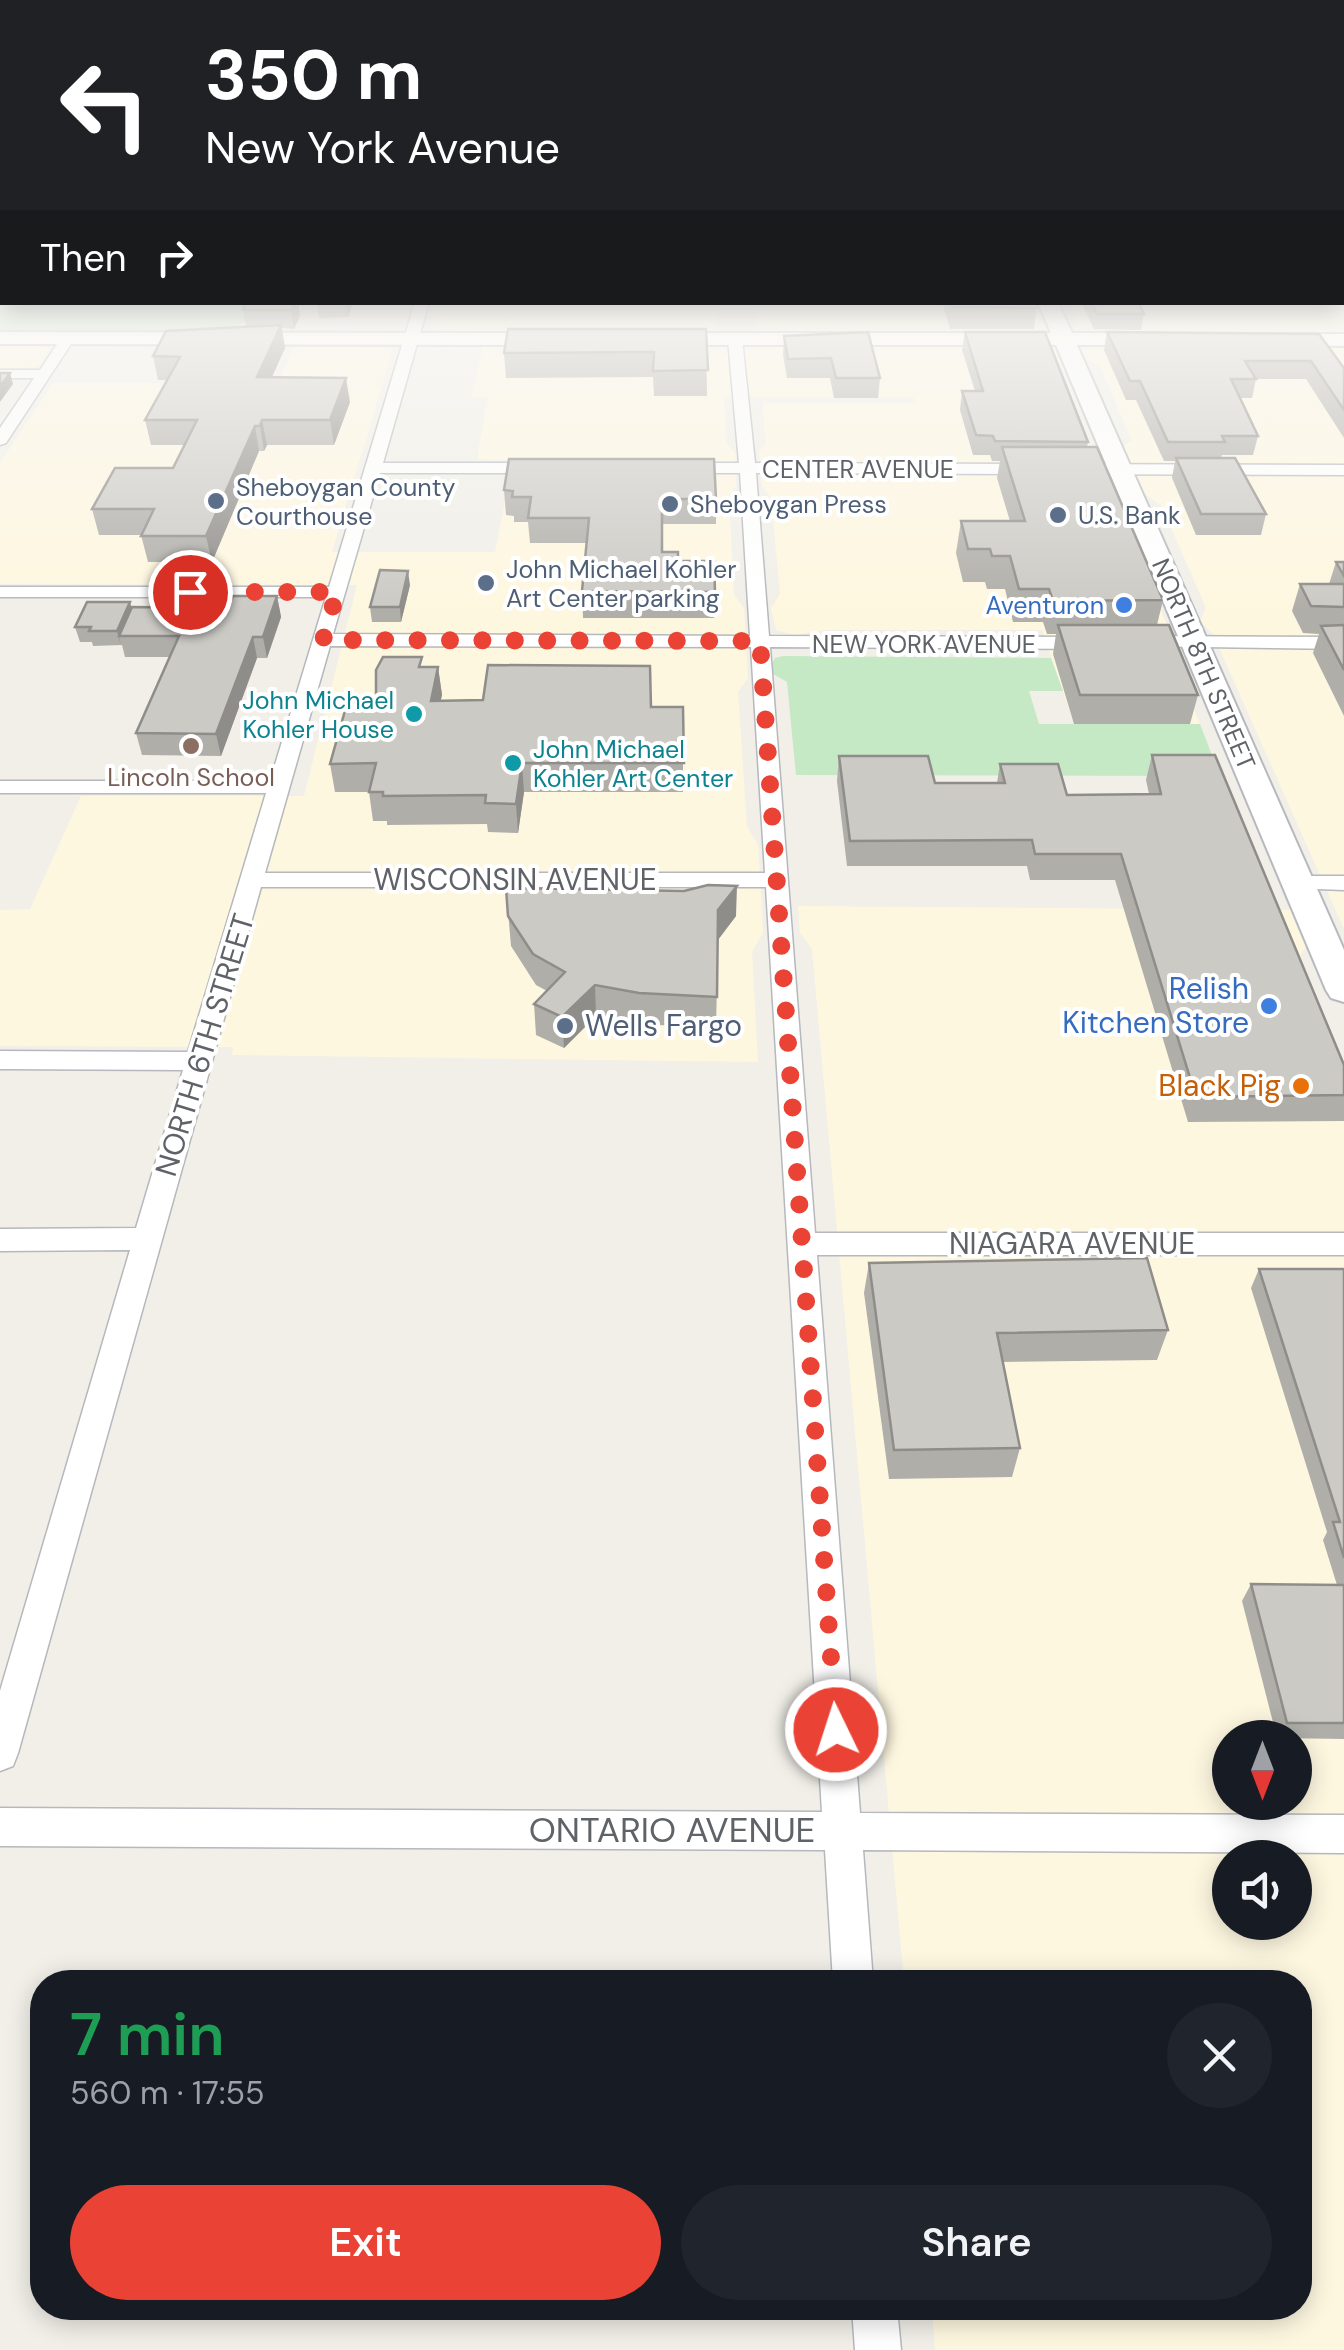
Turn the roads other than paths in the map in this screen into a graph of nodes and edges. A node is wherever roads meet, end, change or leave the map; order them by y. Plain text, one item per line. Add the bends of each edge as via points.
1 (34, 390) edge
2 (396, 390) edge
3 (745, 390) edge
4 (1086, 390) edge
5 (0, 440) edge
6 (372, 468) junction
7 (562, 468) edge
8 (655, 468) edge
9 (748, 468) junction
10 (1120, 470) junction
11 (1344, 470) edge
12 (0, 592) edge
13 (337, 592) junction
14 (323, 640) junction
15 (760, 641) junction
16 (1194, 642) junction
17 (1344, 643) edge
18 (0, 786) edge
19 (281, 787) junction
20 (254, 880) junction
21 (776, 880) junction
22 (1298, 883) junction
23 (1344, 883) edge
24 (1344, 990) edge
25 (0, 1060) edge
26 (198, 1061) junction
27 (147, 1239) junction
28 (0, 1240) edge
29 (800, 1244) junction
30 (1344, 1244) edge
31 (0, 1753) edge
32 (0, 1827) edge
33 (844, 1831) junction
34 (1344, 1834) edge
35 (853, 1970) edge
36 (875, 2320) edge
37 (878, 2350) edge

1 - 5 street
2 - 6 street, NORTH 6TH STREET
3 - 9 street
4 - 10 street, NORTH 8TH STREET
6 - 7 street
6 - 13 street, NORTH 6TH STREET
8 - 9 street, CENTER AVENUE
9 - 10 street, CENTER AVENUE
9 - 15 street
10 - 11 street, CENTER AVENUE
10 - 16 street, NORTH 8TH STREET
12 - 13 street
13 - 14 street, NORTH 6TH STREET
14 - 15 street, NEW YORK AVENUE
14 - 19 street, NORTH 6TH STREET
15 - 16 street, NEW YORK AVENUE
15 - 21 street
16 - 17 street, NEW YORK AVENUE
16 - 22 street, NORTH 8TH STREET
18 - 19 street
19 - 20 street, NORTH 6TH STREET
20 - 21 street, WISCONSIN AVENUE
20 - 26 street, NORTH 6TH STREET
21 - 29 street
22 - 23 street
22 - 24 street, NORTH 8TH STREET
25 - 26 street
26 - 27 street, NORTH 6TH STREET
27 - 28 street
27 - 31 street, NORTH 6TH STREET
29 - 30 street, NIAGARA AVENUE
29 - 33 street
32 - 33 street, ONTARIO AVENUE
33 - 34 street, ONTARIO AVENUE
33 - 35 street
36 - 37 street

